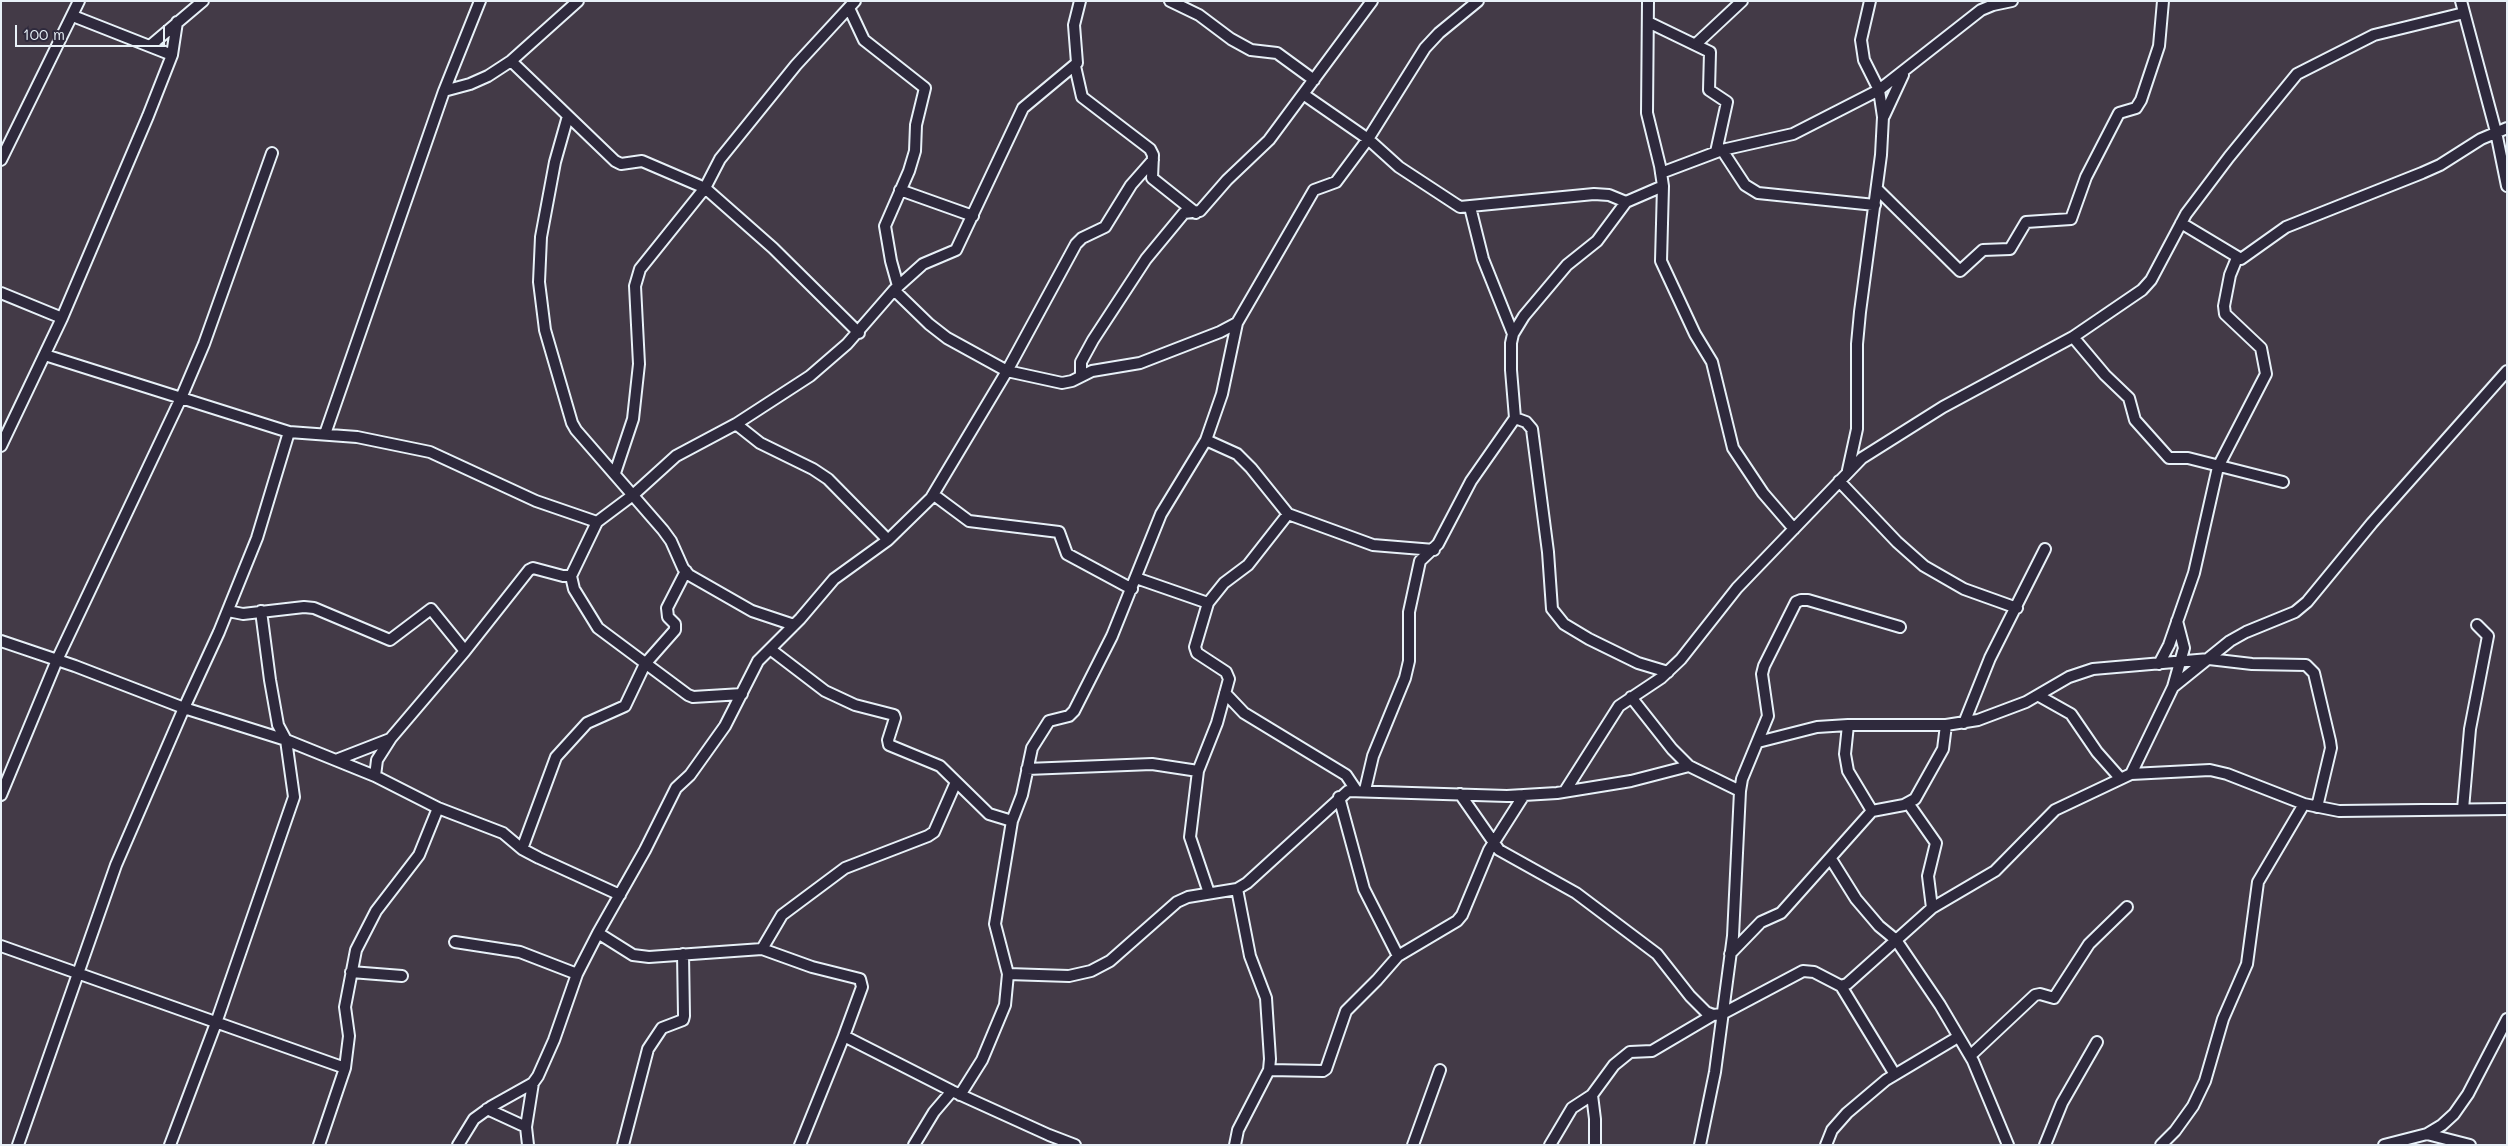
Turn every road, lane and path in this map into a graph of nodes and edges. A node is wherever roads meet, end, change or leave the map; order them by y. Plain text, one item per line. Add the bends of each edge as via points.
1 (79, 1) edge
2 (203, 1) edge
3 (480, 1) edge
4 (578, 1) edge
5 (1080, 1) edge
6 (1170, 1) edge
7 (1372, 1) edge
8 (1478, 1) edge
9 (1648, 1) edge
10 (1742, 1) edge
11 (1870, 1) edge
12 (2012, 1) edge
13 (2163, 1) edge
14 (2461, 1) edge
15 (852, 4) edge
16 (2464, 13) junction
17 (73, 16) junction
18 (177, 22) junction
19 (1648, 22) junction
20 (1696, 44) junction
21 (151, 46) junction
22 (172, 55) junction
23 (511, 61) junction
24 (1075, 66) junction
25 (1904, 71) junction
26 (1314, 80) junction
27 (1879, 90) junction
28 (444, 91) junction
29 (1304, 94) junction
30 (568, 116) junction
31 (1883, 117) junction
32 (2507, 128) edge
33 (2496, 132) junction
34 (1368, 138) junction
35 (1719, 151) junction
36 (272, 153) dead end
37 (1, 160) edge
38 (1153, 160) junction
39 (1661, 173) junction
40 (1662, 186) junction
41 (2507, 186) edge
42 (705, 188) junction
43 (1877, 189) junction
44 (900, 190) junction
45 (1626, 202) junction
46 (1875, 205) junction
47 (1470, 207) junction
48 (1196, 213) junction
49 (973, 216) junction
50 (2181, 223) junction
51 (2237, 258) junction
52 (896, 288) junction
53 (1, 293) edge
54 (62, 318) junction
55 (1237, 323) junction
56 (1220, 332) junction
57 (859, 333) junction
58 (1513, 334) junction
59 (2073, 337) junction
60 (1235, 338) junction
61 (45, 355) junction
62 (1007, 371) junction
63 (2507, 371) edge
64 (1080, 375) junction
65 (182, 398) junction
66 (1515, 418) junction
67 (736, 424) junction
68 (289, 432) junction
69 (325, 434) junction
70 (1206, 440) junction
71 (1, 446) edge
72 (2218, 467) junction
73 (1848, 471) junction
74 (615, 473) junction
75 (1839, 481) junction
76 (2283, 482) dead end
77 (632, 495) junction
78 (934, 495) junction
79 (1288, 514) junction
80 (597, 522) junction
81 (1794, 529) junction
82 (888, 540) junction
83 (2046, 549) dead end
84 (1434, 550) junction
85 (686, 571) junction
86 (571, 576) junction
87 (1136, 578) junction
88 (1132, 589) junction
89 (1208, 603) junction
90 (2017, 608) junction
91 (228, 611) junction
92 (261, 612) junction
93 (2177, 621) junction
94 (794, 625) junction
95 (2477, 625) dead end
96 (1900, 627) dead end
97 (1, 641) edge
98 (770, 649) junction
99 (465, 651) junction
100 (2210, 659) junction
101 (58, 660) junction
102 (2181, 663) junction
103 (645, 664) junction
104 (2159, 664) junction
105 (1668, 672) junction
106 (2173, 687) junction
107 (1225, 693) junction
108 (742, 694) junction
109 (2039, 696) junction
110 (1631, 697) junction
111 (184, 708) junction
112 (1964, 723) junction
113 (1848, 725) junction
114 (1946, 725) junction
115 (391, 738) junction
116 (286, 740) junction
117 (1758, 742) junction
118 (336, 760) junction
119 (1690, 766) junction
120 (1027, 769) junction
121 (1198, 770) junction
122 (2131, 774) junction
123 (375, 776) junction
124 (2120, 778) junction
125 (956, 782) junction
126 (1361, 790) junction
127 (1565, 791) junction
128 (1740, 791) junction
129 (1460, 794) junction
130 (1524, 795) junction
131 (1, 796) edge
132 (1339, 797) junction
133 (1908, 803) junction
134 (2304, 804) junction
135 (2316, 807) junction
136 (438, 808) junction
137 (2463, 809) junction
138 (2507, 809) edge
139 (1872, 811) junction
140 (1012, 822) junction
141 (1494, 843) junction
142 (522, 849) junction
143 (1831, 859) junction
144 (1237, 889) junction
145 (1209, 894) junction
146 (620, 895) junction
147 (2127, 907) dead end
148 (1932, 908) junction
149 (598, 933) junction
150 (1896, 940) junction
151 (455, 942) dead end
152 (1, 946) edge
153 (762, 949) junction
154 (683, 954) junction
155 (1730, 954) junction
156 (1398, 956) junction
157 (351, 972) junction
158 (80, 974) junction
159 (577, 974) junction
160 (1008, 974) junction
161 (402, 976) dead end
162 (1841, 986) junction
163 (1718, 1015) junction
164 (2507, 1019) edge
165 (216, 1023) junction
166 (844, 1036) junction
167 (1958, 1037) junction
168 (2097, 1042) dead end
169 (1970, 1056) junction
170 (345, 1068) junction
171 (1269, 1070) junction
172 (1440, 1070) dead end
173 (1894, 1073) junction
174 (533, 1083) junction
175 (956, 1093) junction
176 (1592, 1095) junction
177 (488, 1109) junction
178 (2442, 1125) junction
179 (526, 1127) junction
180 (2427, 1134) junction
181 (2435, 1141) edge
182 (18, 1145) edge
183 (170, 1145) edge
184 (319, 1145) edge
185 (458, 1145) edge
186 (528, 1145) edge
187 (623, 1145) edge
188 (800, 1145) edge
189 (914, 1145) edge
190 (1075, 1145) edge
191 (1235, 1145) edge
192 (1413, 1145) edge
193 (1550, 1145) edge
194 (1595, 1145) edge
195 (1700, 1145) edge
196 (1826, 1145) edge
197 (2008, 1145) edge
198 (2045, 1145) edge
199 (2162, 1145) edge
200 (2384, 1145) edge
201 (2470, 1145) edge

1 - 17 street
2 - 18 street
3 - 28 street
4 - 23 street
5 - 24 street via 1074,25 1078,60
6 - 26 street via 1199,15 1250,50 1277,53
7 - 26 street
8 - 34 street via 1425,48
9 - 19 street
10 - 20 street
11 - 27 street via 1862,40 1864,60
12 - 25 street via 1981,10
13 - 43 street via 2159,46 2141,100 2136,108 2119,112 2086,177 2071,219 2026,222 2010,249 1984,250 1960,272
14 - 16 street
15 - 42 street via 802,58 720,159
15 - 44 street via 864,40 925,88 916,125 915,151
16 - 33 street
16 - 50 street via 2374,35 2297,74
17 - 21 street
17 - 37 street
18 - 21 street
18 - 22 street
19 - 20 street
19 - 39 street via 1647,113
20 - 35 street via 1710,52 1709,90 1727,102
21 - 22 street
22 - 54 street
23 - 28 street via 488,76
23 - 30 street
24 - 38 street via 1082,97 1150,149
24 - 49 street via 1023,108
25 - 27 street
25 - 31 street
26 - 29 street
27 - 31 street
27 - 35 street via 1793,134
28 - 69 street
29 - 34 street
29 - 48 street via 1269,140
30 - 42 street via 615,162 642,161
30 - 74 street via 554,162 541,238 539,282 545,330 572,423
31 - 43 street
32 - 33 street
33 - 41 street
33 - 51 street via 2422,173 2286,227 2241,259
34 - 47 street via 1399,167 1460,207
34 - 55 street via 1336,182 1314,190
35 - 39 street
35 - 46 street via 1745,185 1758,193
36 - 65 street
38 - 48 street via 1152,178
38 - 62 street via 1131,184 1105,227 1076,244
39 - 40 street
40 - 45 street
40 - 81 street via 1661,261 1695,334 1712,362 1733,448 1763,493
42 - 57 street via 773,248
42 - 74 street via 636,278 639,364 633,419
43 - 46 street
44 - 49 street
44 - 52 street via 885,226
45 - 47 street via 1609,195 1594,194
45 - 58 street via 1597,241 1567,265
46 - 73 street via 1857,344 1857,430
47 - 58 street via 1483,259
48 - 64 street via 1184,213 1134,274 1089,347 1081,362
49 - 52 street via 956,250 923,264
50 - 51 street
50 - 59 street via 2151,280 2142,290
51 - 72 street via 2230,275 2225,314 2261,348 2267,368
52 - 57 street
52 - 62 street via 929,324 947,338
53 - 54 street
54 - 61 street
55 - 56 street
55 - 60 street
56 - 60 street
56 - 64 street via 1140,363
57 - 67 street via 810,376
58 - 66 street via 1511,361
59 - 72 street via 2129,398 2135,420 2169,458 2188,458
59 - 73 street via 1943,408 1862,458
60 - 70 street via 1222,394
61 - 65 street
61 - 71 street
62 - 64 street via 1062,383
62 - 78 street
63 - 100 street via 2306,602 2295,612 2230,641
65 - 68 street
65 - 101 street
66 - 84 street via 1467,487
66 - 105 street via 1526,422 1532,429 1552,609 1564,624 1589,639 1638,663
67 - 77 street via 676,456
67 - 82 street via 760,444 828,478
68 - 69 street
68 - 91 street via 257,538
69 - 80 street via 430,452 536,501
70 - 79 street via 1237,454
70 - 87 street via 1162,514
72 - 76 street
72 - 93 street via 2198,559
73 - 75 street
74 - 77 street
75 - 81 street
75 - 90 street via 1913,558 1964,589
77 - 80 street
77 - 85 street via 670,540
78 - 82 street
78 - 88 street via 969,522 1059,532 1067,554
79 - 84 street via 1373,545
79 - 89 street via 1248,565 1224,583
80 - 86 street
81 - 105 street via 1737,588
82 - 94 street via 834,579
83 - 90 street
84 - 126 street via 1420,562 1409,612 1409,661
85 - 94 street via 744,608
85 - 103 street via 667,608 675,630
86 - 99 street via 533,568 529,570
86 - 103 street via 574,589 598,628
87 - 88 street
87 - 89 street
88 - 120 street via 1074,711 1070,716 1048,721 1032,748
89 - 107 street via 1196,650 1229,676
90 - 112 street via 1990,658
91 - 92 street via 243,614
91 - 111 street
92 - 99 street via 314,608 390,640 431,610
92 - 116 street via 276,716
93 - 102 street via 2184,648
93 - 104 street
94 - 98 street
95 - 137 street via 2488,636 2470,729
96 - 117 street via 1808,600 1796,602 1764,666 1762,674 1768,711
97 - 101 street
98 - 108 street via 753,668
98 - 125 street via 824,691 855,705 894,714 889,745 940,766
99 - 115 street
100 - 102 street
100 - 106 street
100 - 135 street via 2312,668 2331,748
101 - 111 street
101 - 131 street
102 - 104 street
102 - 106 street
103 - 108 street via 694,697
103 - 142 street via 625,706 587,723 556,757
104 - 109 street via 2080,672
105 - 110 street
106 - 122 street
107 - 121 street
107 - 126 street via 1244,713 1346,775
108 - 146 street via 726,726 690,775 676,788
109 - 112 street via 1990,717
109 - 124 street via 2072,714 2097,752
110 - 119 street via 1672,749
110 - 127 street via 1610,718
111 - 116 street
111 - 158 street via 116,865
112 - 114 street
113 - 114 street
113 - 117 street via 1818,727
113 - 139 street via 1845,754 1848,771
114 - 133 street via 1943,749 1919,794
115 - 118 street
115 - 123 street via 376,760
116 - 118 street
116 - 165 street via 294,797
117 - 128 street
118 - 123 street
119 - 127 street via 1631,781
119 - 128 street
120 - 121 street via 1152,764
120 - 140 street
121 - 145 street via 1190,837
122 - 124 street
122 - 134 street via 2210,770
123 - 136 street
124 - 148 street via 2055,810 1995,871
125 - 140 street via 989,814
125 - 153 street via 934,832 845,868 782,915
126 - 129 street
126 - 132 street
127 - 130 street
128 - 155 street
129 - 130 street
129 - 141 street
130 - 141 street
132 - 144 street via 1257,875
132 - 156 street via 1364,889
133 - 139 street
133 - 148 street via 1936,843 1928,876
134 - 135 street
134 - 199 street via 2258,882 2247,964 2223,1019 2205,1081 2193,1106
135 - 137 street via 2359,813
136 - 142 street via 503,833
136 - 157 street via 420,855 368,924 356,950
137 - 138 street
139 - 143 street
140 - 160 street via 995,924
141 - 156 street via 1457,921
141 - 163 street via 1505,854 1576,893 1650,949 1665,962 1706,1012
142 - 146 street
143 - 150 street via 1856,899
143 - 155 street via 1781,913 1761,922
144 - 145 street
144 - 171 street via 1250,956 1266,998
145 - 160 street via 1177,902 1110,961 1091,971 1069,976
146 - 149 street
147 - 169 street via 2089,944 2054,998 2035,995
148 - 150 street
149 - 154 street via 633,955
149 - 159 street
150 - 162 street
150 - 167 street
151 - 159 street via 520,952
152 - 158 street
153 - 154 street
153 - 166 street via 812,967 860,979 862,987
154 - 187 street via 683,1020 662,1028 648,1049
155 - 163 street
156 - 171 street via 1346,1011 1326,1069
157 - 161 street
157 - 170 street via 345,1007 349,1036
158 - 165 street
158 - 182 street
159 - 174 street via 547,1058
160 - 175 street via 1005,1005 993,1037
162 - 163 street via 1814,972 1803,971
162 - 173 street
163 - 176 street via 1652,1051 1630,1052 1614,1065
163 - 195 street via 1715,1072
164 - 178 street via 2468,1094
165 - 170 street
165 - 183 street
166 - 175 street
166 - 188 street
167 - 169 street
167 - 173 street
168 - 198 street via 2062,1102
169 - 197 street
170 - 184 street
171 - 191 street via 1238,1130
172 - 192 street
173 - 196 street via 1847,1113 1832,1130
174 - 177 street
174 - 179 street
175 - 189 street via 934,1112
175 - 190 street
176 - 193 street via 1572,1108
176 - 194 street
177 - 179 street
177 - 185 street via 474,1119
178 - 180 street
178 - 181 street
179 - 186 street
180 - 181 street
180 - 200 street
181 - 201 street

